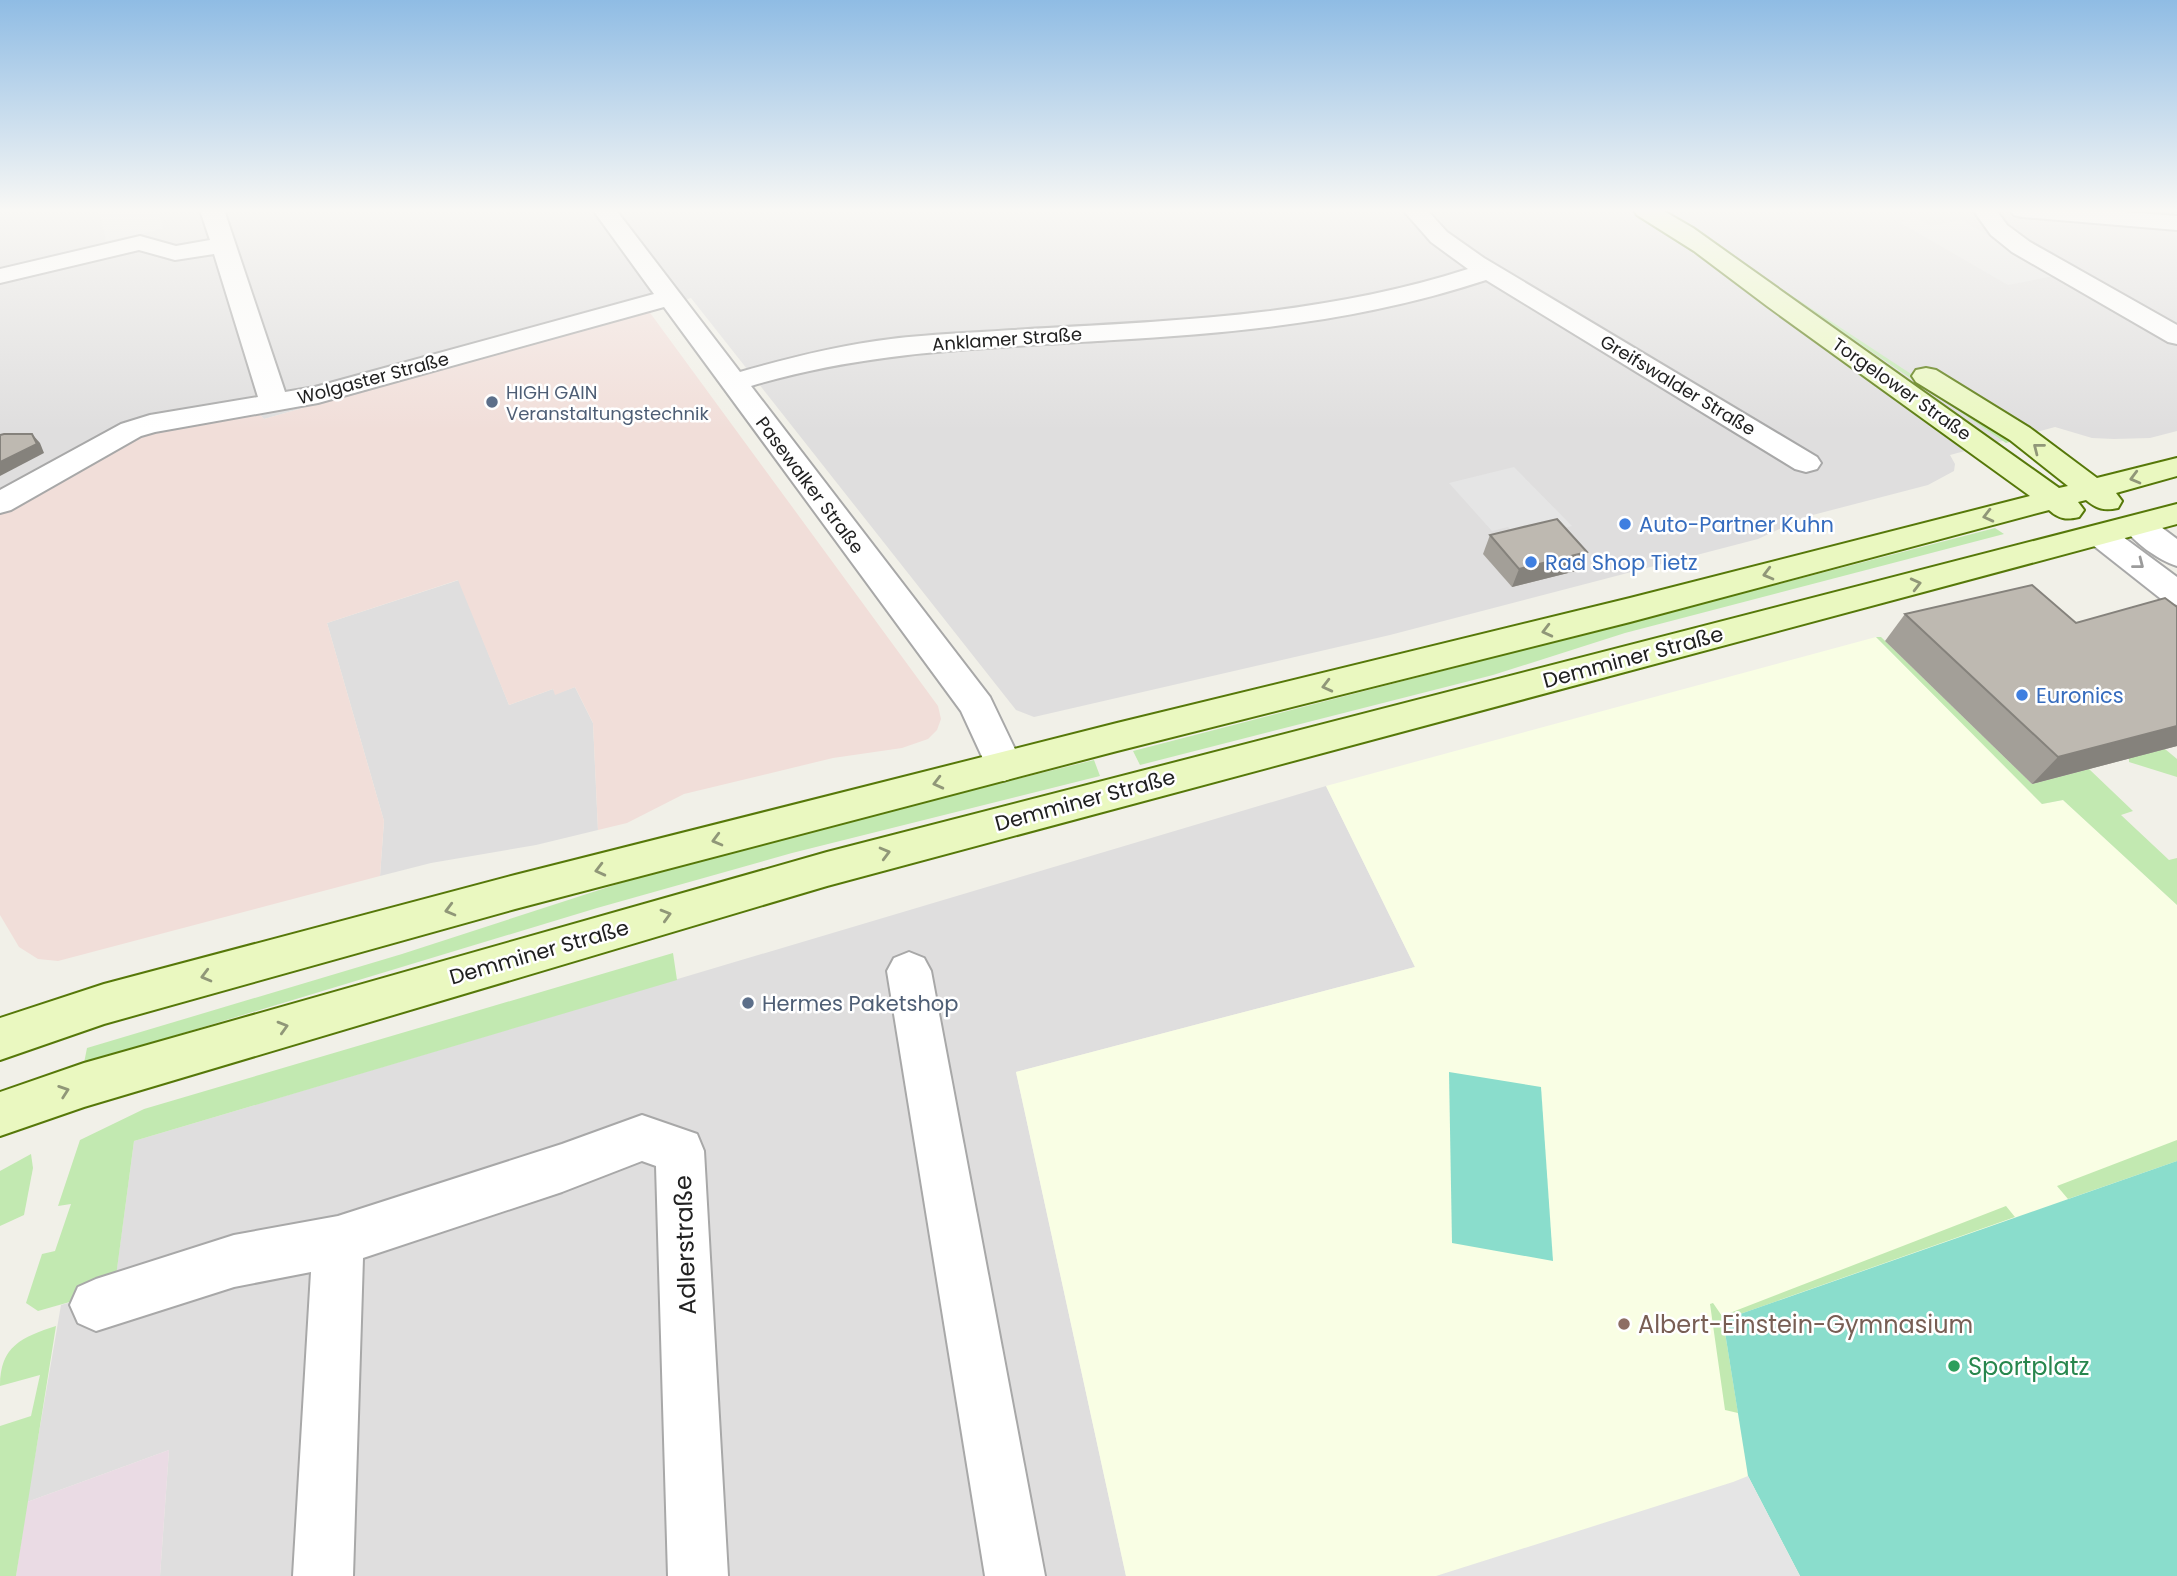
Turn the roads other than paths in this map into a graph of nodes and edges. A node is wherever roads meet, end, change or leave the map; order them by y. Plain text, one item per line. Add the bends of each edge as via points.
1 (235, 284) edge
2 (657, 284) edge
3 (1452, 284) edge
4 (1509, 284) edge
5 (1751, 284) edge
6 (1783, 284) edge
7 (2085, 284) edge
8 (668, 298) junction
9 (2177, 336) edge
10 (733, 383) junction
11 (274, 403) junction
12 (1807, 463) dead end
13 (2177, 467) edge
14 (2092, 489) junction
15 (2054, 499) junction
16 (0, 503) edge
17 (2177, 514) edge
18 (2138, 525) junction
19 (2100, 535) junction
20 (2177, 555) edge
21 (2177, 594) edge
22 (1004, 766) junction
23 (909, 971) dead end
24 (0, 1040) edge
25 (0, 1114) edge
26 (338, 1241) junction
27 (96, 1304) dead end
28 (323, 1576) edge
29 (698, 1576) edge
30 (1015, 1576) edge

1 - 11 street, Wolgaster Straße
2 - 8 street, Pasewalker Straße
3 - 10 street, Anklamer Straße via 1383,303 1283,318 879,349
4 - 12 street, Greifswalder Straße
5 - 15 main road, Torgelower Straße
14 -> 6 main road, Torgelower Straße via 2001,421
7 - 9 street
8 - 10 street, Pasewalker Straße
8 - 11 street, Wolgaster Straße via 318,395
10 - 22 street, Pasewalker Straße via 977,706
11 - 16 street via 131,430
13 -> 14 main road
14 - 15 main road
14 - 18 main road, Torgelower Straße
15 - 19 main road, Torgelower Straße
15 -> 22 main road
17 - 18 main road, Demminer Straße
18 - 19 main road, Demminer Straße
18 - 20 street
19 -> 21 street
25 -> 19 main road, Demminer Straße via 84,1084 827,869
22 -> 24 main road via 104,1004
23 - 30 street
26 - 27 street, Adlerstraße via 234,1261
26 - 28 street
26 - 29 street, Adlerstraße via 642,1138 680,1150

